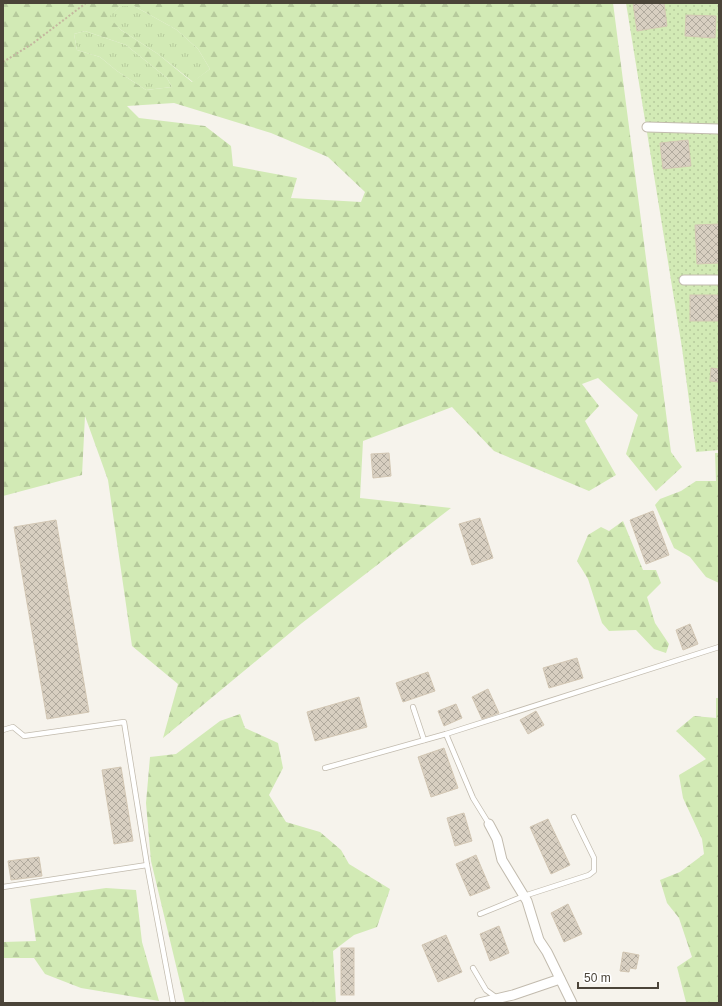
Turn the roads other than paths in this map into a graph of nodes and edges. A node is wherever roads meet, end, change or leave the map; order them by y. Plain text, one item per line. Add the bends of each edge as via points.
1 (647, 127) dead end
2 (719, 129) edge
3 (684, 280) dead end
4 (719, 280) edge
5 (719, 647) edge
6 (413, 707) dead end
7 (3, 730) edge
8 (446, 734) junction
9 (424, 740) junction
10 (325, 768) dead end
11 (574, 817) dead end
12 (489, 824) joint
13 (147, 865) junction
14 (3, 887) edge
15 (524, 896) junction
16 (480, 914) dead end
17 (473, 968) dead end
18 (560, 979) junction
19 (499, 999) junction
20 (173, 1003) edge
21 (479, 1003) edge
22 (572, 1003) edge

1 - 2 street
3 - 4 street
5 - 8 lane
6 - 9 lane
7 - 13 lane via 13,727 24,736 124,722
8 - 9 lane
8 - 12 lane via 473,798
9 - 10 lane
11 - 15 lane via 594,858 594,871 590,875
12 - 15 street via 497,839 502,860
13 - 14 lane
13 - 20 lane
15 - 16 lane
15 - 18 street via 530,906 539,940
17 - 19 lane via 486,990
18 - 19 street
18 - 22 street
19 - 21 street

